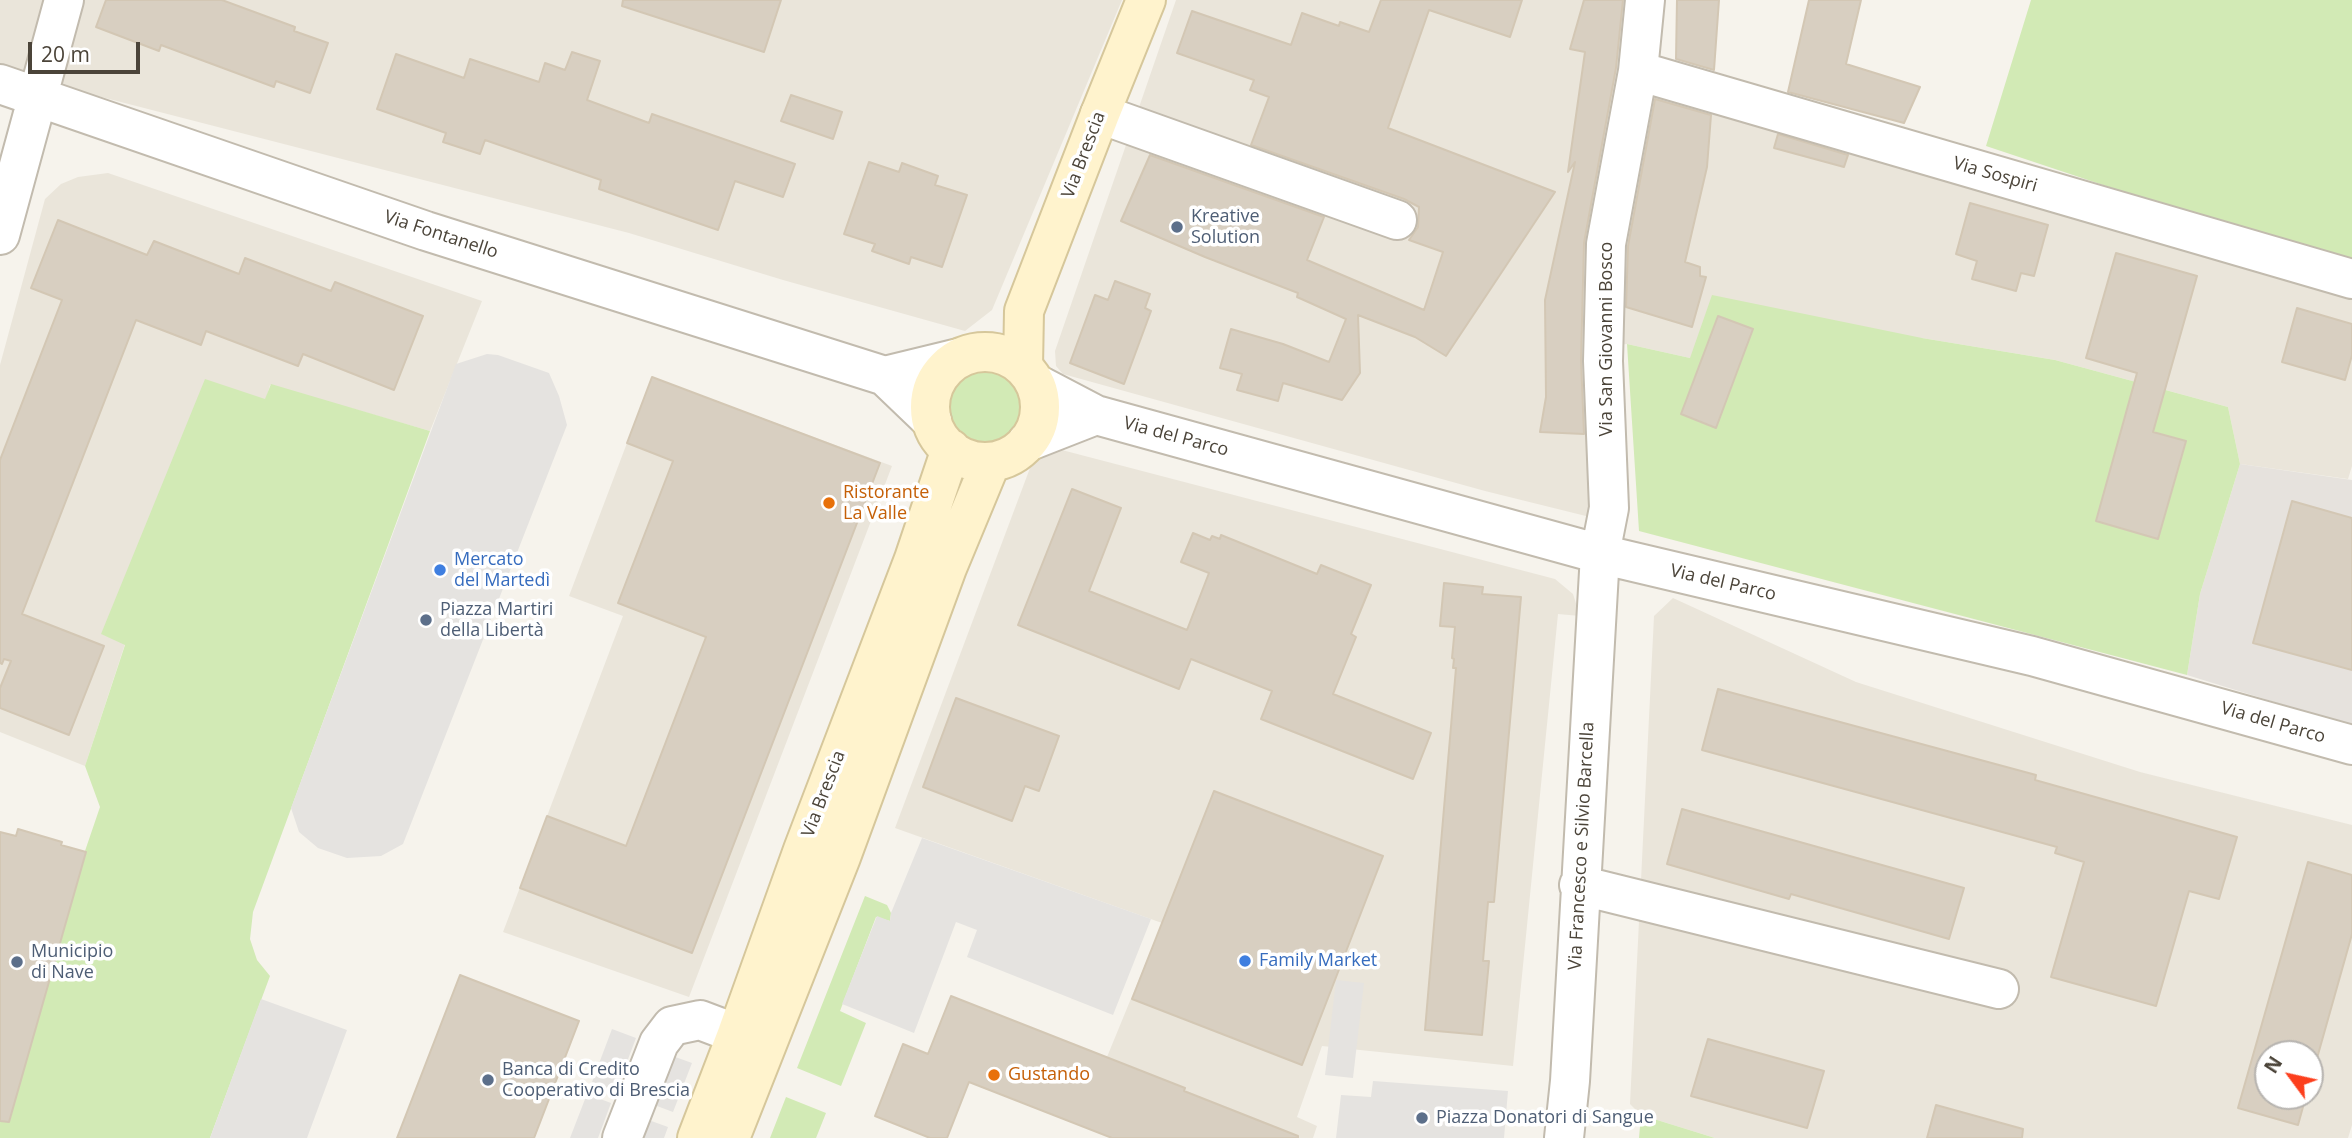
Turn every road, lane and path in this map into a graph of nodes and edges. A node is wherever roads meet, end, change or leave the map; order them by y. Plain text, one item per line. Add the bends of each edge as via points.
1 (64, 0) edge
2 (1146, 0) edge
3 (1645, 0) edge
4 (1638, 71) junction
5 (0, 84) edge
6 (39, 99) junction
7 (1100, 114) junction
8 (1397, 220) dead end
9 (0, 235) edge
10 (2352, 279) edge
11 (1024, 311) junction
12 (969, 355) junction
13 (1029, 375) junction
14 (885, 376) junction
15 (1096, 415) junction
16 (941, 435) junction
17 (1027, 442) junction
18 (991, 461) junction
19 (1600, 554) junction
20 (2352, 745) edge
21 (1580, 885) junction
22 (1999, 989) dead end
23 (737, 1034) junction
24 (622, 1138) edge
25 (696, 1138) edge
26 (730, 1138) edge
27 (1564, 1138) edge

1 - 6 street
2 - 7 main road, Via Brescia
3 - 4 street, Via San Giovanni Bosco
4 - 10 street, Via Sospiri
4 - 19 street, Via San Giovanni Bosco via 1606,244 1603,361 1609,508
5 - 6 street, Via Fontanello
6 - 9 street
6 - 14 street, Via Fontanello via 426,231
7 - 8 street
7 - 11 main road, Via Brescia
11 - 12 main road, Via Brescia
11 - 13 main road, Via Brescia
12 - 13 main road via 1010,357
12 - 14 street
12 - 16 main road, Via Brescia via 941,374 935,385 931,397
13 - 15 street
13 - 17 main road, Via Brescia via 1040,414
14 - 16 street, Via Fontanello
15 - 17 street
15 - 19 street, Via del Parco
16 - 18 main road via 963,457
16 - 23 main road, Via Brescia via 914,559
17 - 18 main road via 1010,455
18 - 26 main road
19 - 20 street, Via del Parco via 2032,656
19 - 21 street, Via Francesco e Silvio Barcella
21 - 22 street
21 - 27 street, Via Francesco e Silvio Barcella
23 - 24 street via 700,1020 672,1027 659,1043
23 - 25 main road, Via Brescia

